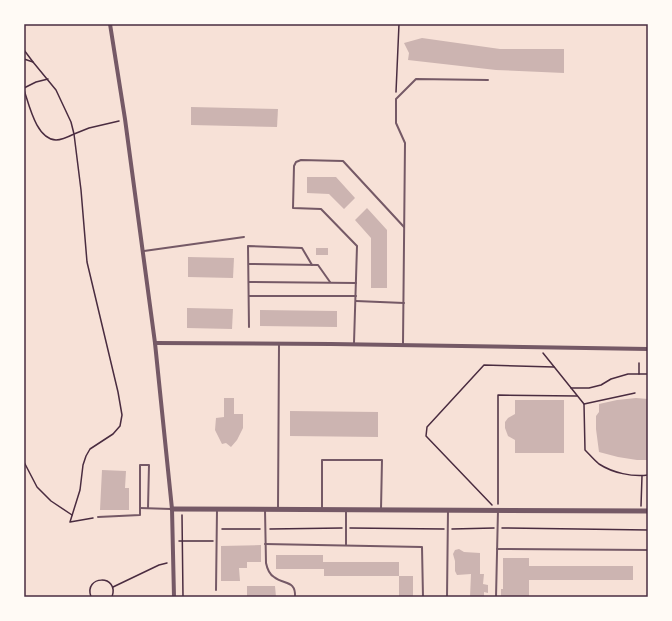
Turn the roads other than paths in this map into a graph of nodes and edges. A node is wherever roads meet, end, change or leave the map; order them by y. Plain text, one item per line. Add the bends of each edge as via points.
1 (110, 24) edge
2 (488, 80) dead end
3 (404, 227) junction
4 (244, 237) dead end
5 (143, 251) junction
6 (249, 264) junction
7 (312, 265) junction
8 (249, 282) junction
9 (330, 283) junction
10 (356, 283) junction
11 (249, 296) junction
12 (356, 296) junction
13 (356, 301) junction
14 (404, 303) junction
15 (249, 327) dead end
16 (155, 343) junction
17 (278, 344) junction
18 (354, 344) junction
19 (403, 345) junction
20 (648, 349) edge
21 (140, 508) junction
22 (148, 508) junction
23 (172, 509) junction
24 (217, 509) junction
25 (265, 509) junction
26 (278, 509) junction
27 (322, 509) junction
28 (346, 510) junction
29 (381, 510) junction
30 (448, 510) junction
31 (498, 510) junction
32 (648, 511) edge
33 (98, 517) road end
34 (265, 544) junction
35 (346, 545) junction
36 (497, 549) junction
37 (648, 550) edge
38 (216, 590) dead end
39 (174, 597) edge
40 (295, 597) edge
41 (423, 597) edge
42 (447, 597) edge
43 (496, 597) edge

1 - 5 street
2 - 3 lane via 416,78 396,99 396,122 405,144
3 - 10 lane via 342,161 296,162 293,208 321,210 357,246
3 - 14 lane
4 - 5 lane
5 - 16 street
6 - 7 lane
6 - 7 lane via 248,246 302,248
6 - 8 lane
7 - 9 lane via 318,265
8 - 9 lane
8 - 11 lane
9 - 10 lane
10 - 12 lane
11 - 12 lane
11 - 15 lane
12 - 13 lane
13 - 14 lane
13 - 18 lane
14 - 19 lane
16 - 17 street
16 - 23 street
17 - 18 street
17 - 26 lane
18 - 19 street
19 - 20 street
21 - 22 lane
21 - 22 lane via 140,465 149,466
21 - 33 lane via 140,515
22 - 23 lane
23 - 24 street
23 - 39 street
24 - 25 street
24 - 38 lane
25 - 26 street
25 - 34 lane
26 - 27 street
27 - 28 street
27 - 29 lane via 322,460 382,460
28 - 29 street
28 - 35 lane
29 - 30 street
30 - 31 street
30 - 42 lane
31 - 32 street
31 - 36 lane
34 - 35 lane
34 - 40 lane via 268,571 274,577 293,586
35 - 41 lane via 422,547
36 - 37 lane
36 - 43 lane

